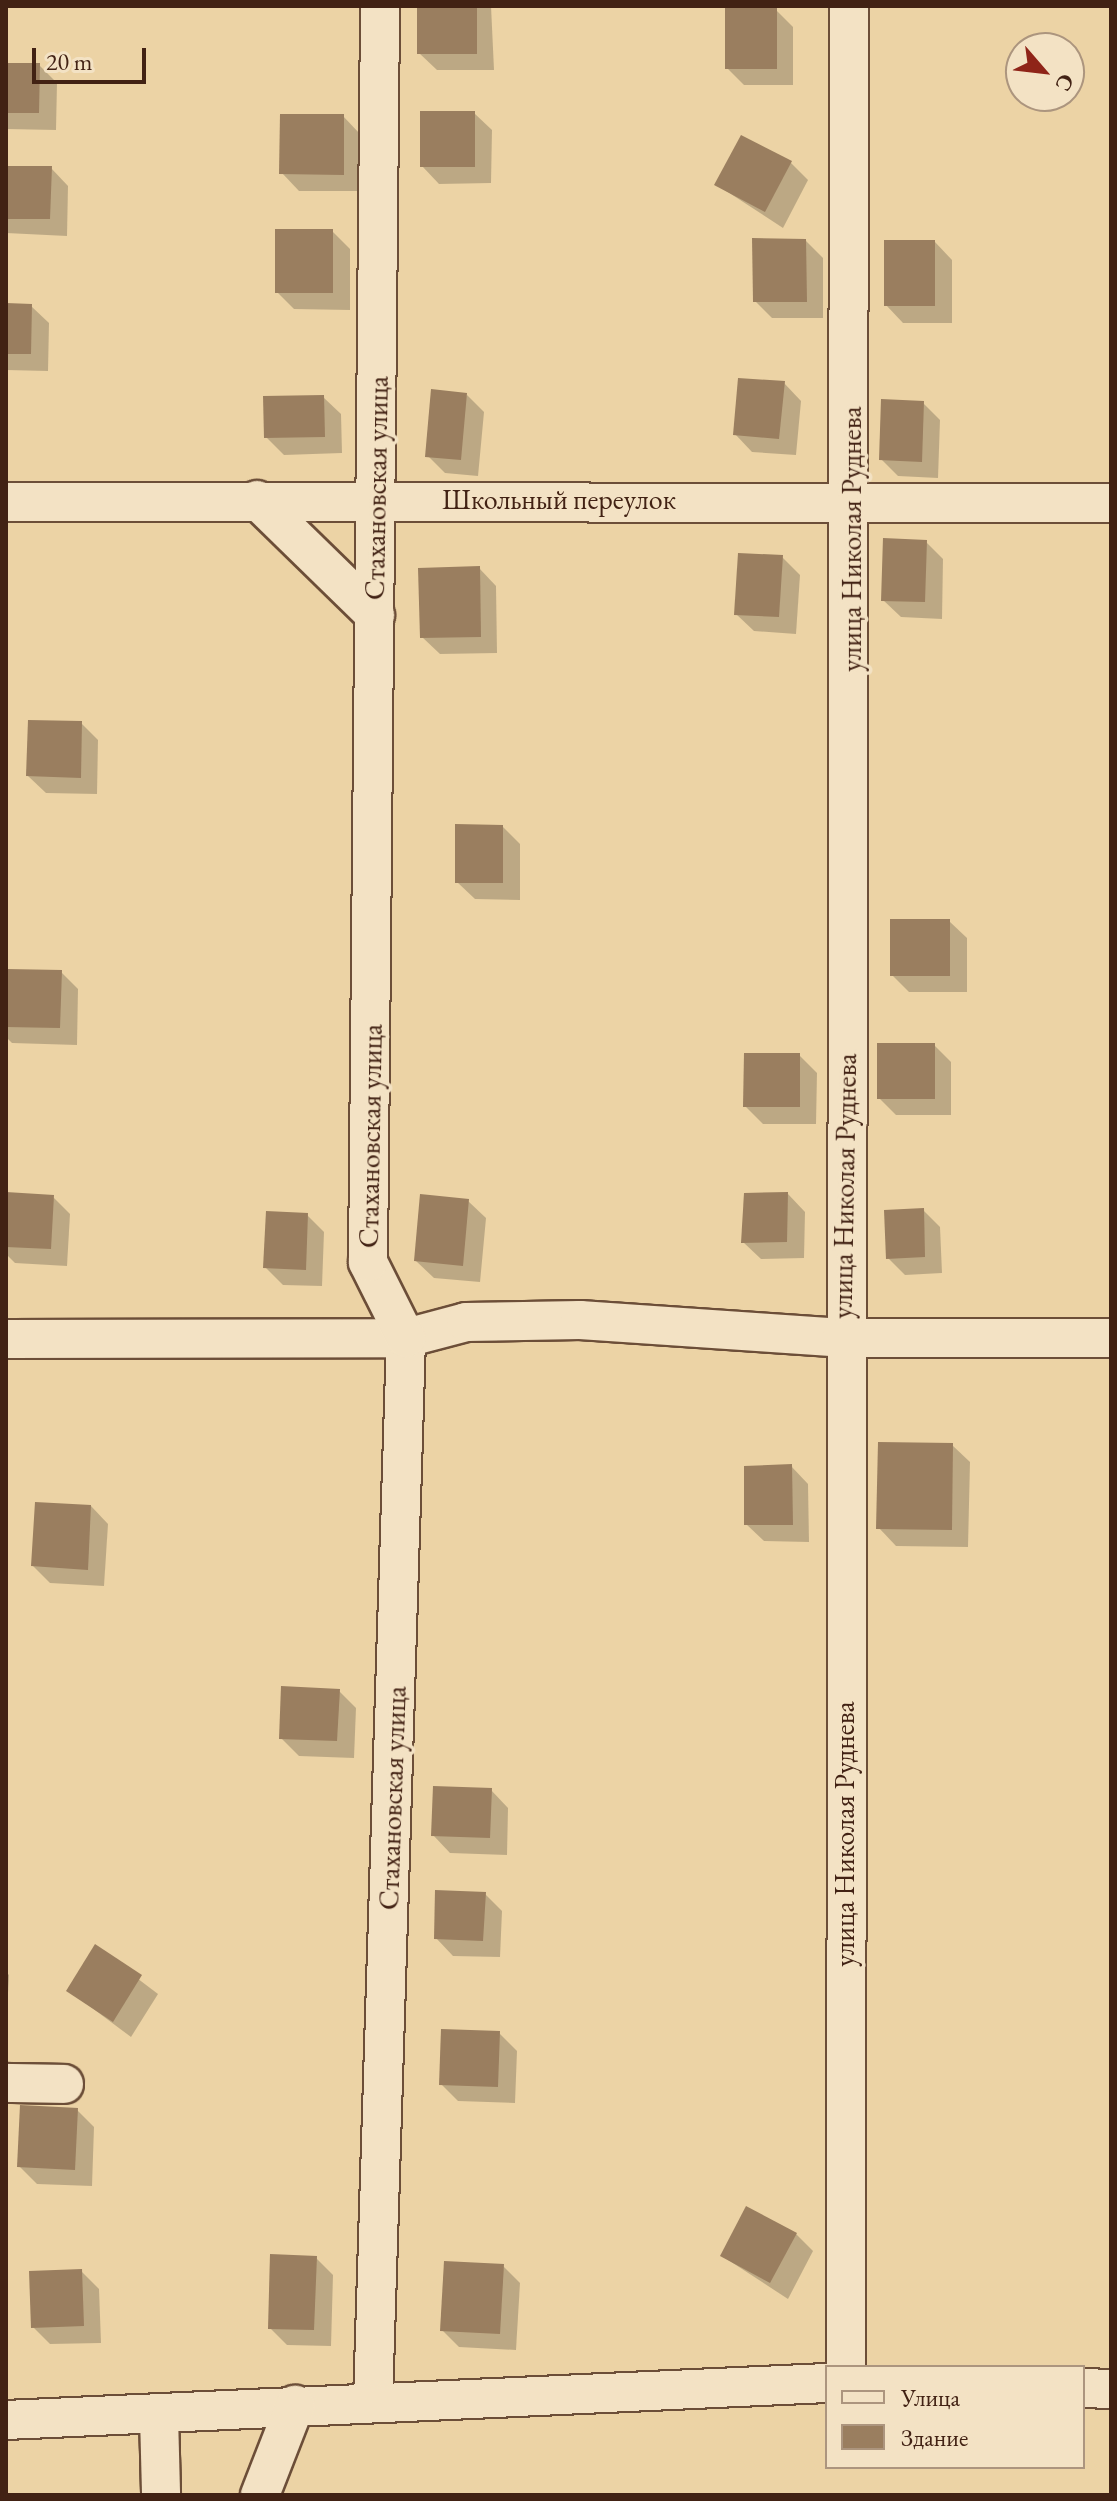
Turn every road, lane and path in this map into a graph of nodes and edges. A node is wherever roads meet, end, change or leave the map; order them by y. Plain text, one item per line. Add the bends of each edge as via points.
1 (380, 6) edge
2 (849, 6) edge
3 (376, 499) junction
4 (257, 500) junction
5 (853, 500) junction
6 (6, 502) edge
7 (1111, 503) edge
8 (375, 615) junction
9 (406, 1338) junction
10 (842, 1338) junction
11 (1111, 1338) edge
12 (6, 1339) edge
13 (6, 2083) edge
14 (64, 2084) dead end
15 (846, 2365) edge
16 (825, 2383) edge
17 (1085, 2388) edge
18 (1111, 2389) edge
19 (373, 2401) junction
20 (295, 2405) junction
21 (159, 2416) junction
22 (6, 2420) edge
23 (161, 2495) edge
24 (260, 2495) edge

1 - 3 street, Стахановская улица
2 - 5 street, улица Николая Руднева
3 - 4 street, Школьный переулок
3 - 5 street, Школьный переулок
3 - 8 street, Стахановская улица
4 - 6 street, Школьный переулок
4 - 8 street
5 - 7 street, Школьный переулок
5 - 10 street, улица Николая Руднева
8 - 9 street, Стахановская улица via 368,1262
9 - 10 street via 466,1322 580,1320
9 - 12 street
9 - 19 street, Стахановская улица
10 - 11 street
10 - 15 street, улица Николая Руднева
13 - 14 street
16 - 19 street via 651,2387 488,2403
17 - 18 street
19 - 20 street
20 - 21 street
20 - 24 street
21 - 22 street
21 - 23 street

